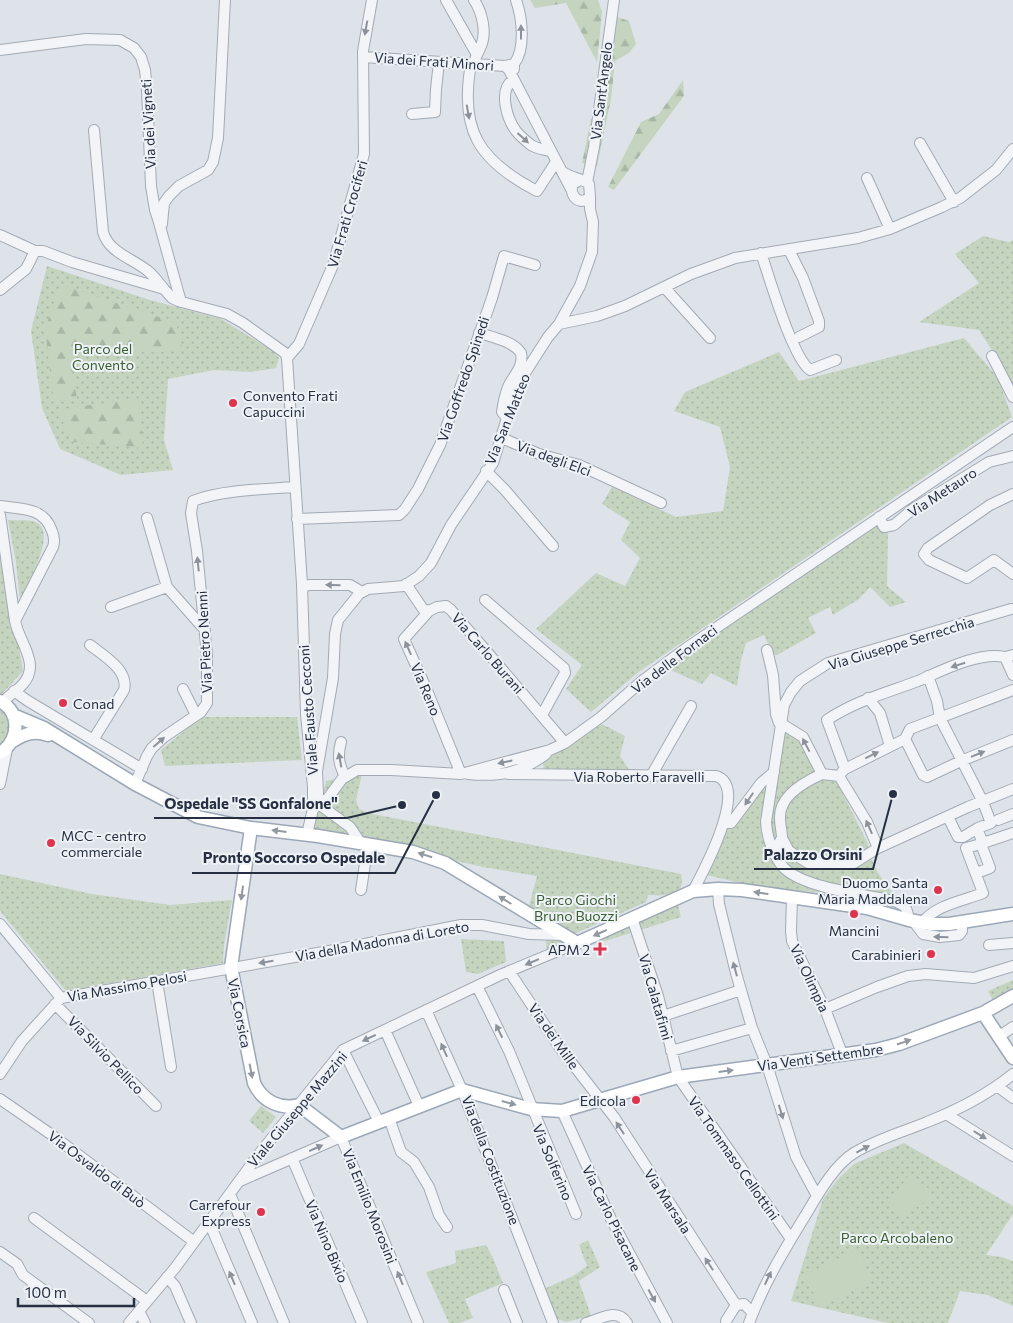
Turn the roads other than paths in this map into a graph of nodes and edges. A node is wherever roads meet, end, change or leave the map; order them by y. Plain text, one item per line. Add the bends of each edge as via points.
1 (225, 0) edge
2 (372, 0) edge
3 (446, 0) edge
4 (474, 0) edge
5 (516, 0) edge
6 (614, 0) edge
7 (0, 50) edge
8 (363, 57) junction
9 (474, 60) junction
10 (439, 62) junction
11 (510, 65) junction
12 (513, 80) junction
13 (412, 114) dead end
14 (94, 130) dead end
15 (920, 143) dead end
16 (1013, 149) edge
17 (550, 151) junction
18 (559, 166) junction
19 (866, 178) dead end
20 (583, 181) junction
21 (571, 189) junction
22 (590, 196) junction
23 (579, 201) junction
24 (954, 202) junction
25 (593, 222) junction
26 (890, 229) junction
27 (162, 230) junction
28 (0, 235) edge
29 (789, 250) junction
30 (35, 251) junction
31 (761, 253) junction
32 (535, 265) dead end
33 (664, 287) junction
34 (1, 288) edge
35 (164, 289) junction
36 (180, 302) junction
37 (559, 324) junction
38 (479, 333) junction
39 (798, 337) dead end
40 (710, 338) dead end
41 (992, 356) dead end
42 (287, 358) junction
43 (836, 360) dead end
44 (1013, 397) edge
45 (507, 418) junction
46 (1013, 427) edge
47 (502, 438) junction
48 (1013, 456) edge
49 (486, 471) junction
50 (296, 487) junction
51 (1013, 494) edge
52 (661, 503) dead end
53 (0, 506) edge
54 (0, 515) edge
55 (879, 517) junction
56 (147, 518) dead end
57 (298, 519) junction
58 (553, 546) dead end
59 (1013, 574) edge
60 (406, 584) junction
61 (302, 585) junction
62 (168, 587) junction
63 (362, 592) junction
64 (485, 600) dead end
65 (111, 608) dead end
66 (1012, 609) edge
67 (429, 611) junction
68 (15, 621) junction
69 (205, 630) junction
70 (90, 645) dead end
71 (767, 650) dead end
72 (1009, 656) edge
73 (1013, 675) edge
74 (928, 676) junction
75 (183, 689) dead end
76 (1013, 690) edge
77 (14, 691) junction
78 (868, 698) junction
79 (2, 702) edge
80 (691, 706) dead end
81 (14, 715) junction
82 (196, 715) junction
83 (542, 715) junction
84 (940, 718) junction
85 (781, 727) junction
86 (905, 739) junction
87 (93, 740) junction
88 (1013, 740) edge
89 (341, 742) dead end
90 (565, 743) junction
91 (71, 744) junction
92 (890, 746) junction
93 (7, 748) edge
94 (550, 750) junction
95 (538, 760) junction
96 (961, 760) junction
97 (142, 768) junction
98 (774, 772) junction
99 (461, 774) junction
100 (508, 774) junction
101 (822, 774) junction
102 (538, 775) junction
103 (651, 776) junction
104 (345, 777) junction
105 (0, 784) edge
106 (135, 784) junction
107 (1013, 789) edge
108 (315, 794) junction
109 (328, 798) junction
110 (983, 802) junction
111 (316, 807) junction
112 (1013, 814) edge
113 (948, 817) junction
114 (993, 822) junction
115 (724, 823) junction
116 (251, 828) junction
117 (978, 828) junction
118 (1013, 833) edge
119 (307, 834) junction
120 (782, 838) junction
121 (364, 843) junction
122 (878, 848) junction
123 (774, 851) junction
124 (976, 873) dead end
125 (718, 889) junction
126 (361, 890) dead end
127 (693, 891) junction
128 (792, 897) junction
129 (1013, 914) edge
130 (632, 918) junction
131 (915, 922) junction
132 (0, 924) edge
133 (563, 935) junction
134 (577, 943) junction
135 (1013, 943) edge
136 (989, 945) dead end
137 (1013, 966) edge
138 (231, 967) junction
139 (509, 971) junction
140 (157, 980) junction
141 (477, 986) junction
142 (741, 990) junction
143 (1013, 996) edge
144 (58, 1001) junction
145 (426, 1010) junction
146 (825, 1010) junction
147 (983, 1013) junction
148 (663, 1016) junction
149 (1013, 1027) edge
150 (752, 1028) junction
151 (385, 1030) junction
152 (998, 1037) junction
153 (343, 1050) junction
154 (672, 1051) junction
155 (843, 1056) junction
156 (1013, 1058) edge
157 (767, 1065) junction
158 (171, 1067) dead end
159 (0, 1074) edge
160 (1013, 1074) edge
161 (678, 1077) junction
162 (997, 1086) junction
163 (462, 1090) junction
164 (1013, 1098) edge
165 (0, 1099) edge
166 (600, 1100) junction
167 (299, 1105) junction
168 (156, 1106) dead end
169 (419, 1106) junction
170 (531, 1109) junction
171 (562, 1111) junction
172 (946, 1114) junction
173 (384, 1120) junction
174 (341, 1137) junction
175 (1013, 1156) edge
176 (292, 1158) junction
177 (239, 1181) junction
178 (230, 1194) junction
179 (817, 1196) junction
180 (576, 1214) dead end
181 (34, 1218) dead end
182 (209, 1222) junction
183 (446, 1227) dead end
184 (791, 1239) junction
185 (193, 1241) junction
186 (0, 1252) edge
187 (167, 1277) junction
188 (504, 1290) dead end
189 (147, 1301) junction
190 (736, 1304) junction
191 (139, 1311) junction
192 (751, 1318) edge
193 (727, 1322) edge
194 (89, 1323) edge
195 (129, 1323) edge
196 (145, 1323) edge
197 (191, 1323) edge
198 (252, 1323) edge
199 (284, 1323) edge
200 (362, 1323) edge
201 (418, 1323) edge
202 (517, 1323) edge
203 (553, 1323) edge
204 (587, 1323) edge
205 (627, 1323) edge
206 (667, 1323) edge

1 - 27 street via 218,138 213,162 208,170 180,186 164,203
2 -> 8 street, Via Frati Crociferi
3 - 9 street
4 - 9 street via 483,26 481,47
11 -> 5 street via 518,60 522,31
6 - 20 street, Via Sant'Angelo via 594,147
7 - 27 street, Via dei Vigneti via 86,39 120,40 134,48 145,70 151,186
8 - 10 street, Via dei Frati Minori
8 - 42 street, Via Frati Crociferi via 364,154 333,265 299,344
9 - 10 street, Via dei Frati Minori
9 - 11 street, Via dei Frati Minori
9 -> 18 street via 467,91 468,115 488,157 508,176 537,191
10 - 13 street via 436,112
11 - 12 street
12 - 17 street
12 -> 17 street via 506,88 506,109 515,131 531,145
14 - 35 street via 106,241 148,271
15 - 24 street
16 - 24 street via 988,177
17 - 18 street
18 - 20 street via 572,178
18 - 21 street
19 - 26 street
20 - 21 street via 573,184
20 - 22 street, Via Sant'Angelo via 590,188
21 - 23 street
22 - 23 street
22 - 25 street, Via Sant'Angelo
23 - 25 street
24 - 26 street
25 - 37 street, Via Sant'Angelo via 592,252 587,268
26 - 29 street
27 - 36 street
28 - 30 street
29 - 31 street
29 - 39 street via 819,321 819,327
30 - 34 street via 26,269
30 - 35 street
31 - 33 street via 725,261
31 - 43 street via 792,344 805,366 810,370
32 - 38 street, Via Goffredo Spinedi via 504,256
33 - 37 street via 597,316
33 - 40 street
35 - 36 street
36 - 42 street via 232,316 285,352
37 - 45 street, Via San Matteo via 526,370
38 - 45 street via 515,347 521,353 522,362 508,388 503,406 502,412
38 - 57 street, Via Goffredo Spinedi via 440,445 405,509 399,515
41 - 44 street
42 - 50 street, Viale Fausto Cecconi
45 - 47 street, Via San Matteo
46 - 55 street, Via delle Fornaci
47 - 49 street, Via San Matteo via 493,463
47 - 52 street, Via degli Elci via 539,454 580,465
48 - 55 street, Via Metauro via 989,462 913,509 894,525 884,528
49 - 58 street
49 - 60 street, Via San Matteo via 431,563
50 - 57 street, Viale Fausto Cecconi
69 -> 50 street, Via Pietro Nenni via 191,513 193,501
51 - 59 street via 990,505 924,554 929,560 967,578 994,560
53 - 68 street via 41,514 48,522 54,539 53,547
54 - 68 street
55 - 90 street, Via delle Fornaci via 685,649
56 - 62 street
57 - 61 street, Viale Fausto Cecconi
60 - 63 street
60 - 67 street via 423,609
63 -> 61 street via 350,585
61 - 108 street, Viale Fausto Cecconi via 306,714
62 - 65 street
62 - 69 street
63 - 108 street via 338,620 333,678
64 - 83 street via 564,668 565,673
66 - 85 street, Via Giuseppe Serrecchia via 828,663 800,680 790,692 784,705
67 - 83 street, Via Carlo Burani via 446,606 451,610
99 -> 67 street, Via Reno via 404,639
68 - 77 street via 31,670 22,687
69 - 82 street, Via Pietro Nenni via 208,696 205,708
70 - 87 street via 114,665 126,683
71 - 85 street via 776,714
72 - 73 street
72 -> 74 street via 982,658
74 - 78 street
74 - 84 street
75 - 82 street
76 - 84 street
77 - 79 street
77 - 87 street
78 - 92 street via 880,713
78 -> 92 street via 827,720 843,771
79 - 81 main road
80 - 103 street
81 - 91 main road
81 - 93 main road via 16,733
97 -> 82 street, Via Pietro Nenni via 148,753 158,743
83 - 90 street, Via Carlo Burani
84 - 86 street via 910,729
84 - 96 street
85 - 98 street, Via Giuseppe Serrecchia
101 -> 85 street via 803,737
86 - 92 street
86 - 96 street via 927,777
87 - 97 street
96 -> 88 street
104 -> 89 street via 338,761
90 - 94 street, Via delle Fornaci
91 - 93 main road via 37,732 26,734
91 - 106 main road
93 - 105 street
94 - 95 street
94 -> 99 street, Via delle Fornaci
95 - 100 street
95 - 102 street
96 - 110 street
97 - 106 street, Via Pietro Nenni
98 -> 115 street via 760,783 731,823
98 - 123 street, Via Giuseppe Serrecchia via 766,822 768,839
99 - 100 street, Via Roberto Faravelli
99 - 104 street, Via delle Fornaci via 364,769
100 - 102 street, Via Roberto Faravelli
101 - 120 street via 791,793 782,805
122 -> 101 street via 867,822 839,776
102 - 103 street, Via Roberto Faravelli
103 - 115 street, Via Roberto Faravelli via 722,778 729,792
104 - 109 street
106 - 116 main road via 198,817
107 - 110 street
108 - 109 street
108 - 111 street, Viale Fausto Cecconi
109 - 111 street
110 - 113 street
110 - 114 street
111 - 119 street, Viale Fausto Cecconi
111 - 121 street via 350,827
112 - 114 street
113 - 117 street via 958,838
113 - 122 street
114 - 117 street
115 - 127 street
119 -> 116 main road
116 -> 138 main road, Via Corsica
117 - 118 street via 984,843
119 - 121 main road
120 - 122 street via 789,852 808,863 854,862
120 - 123 street
121 - 126 street
133 -> 121 main road via 440,861 422,854
123 - 131 street, Via Giuseppe Serrecchia via 785,869 807,882 894,901 908,910
124 - 131 street via 983,893
125 - 127 main road
128 -> 125 main road
142 -> 125 street
127 - 130 main road
128 - 131 main road via 873,909
128 - 146 street, Via Olimpia via 792,938
129 -> 131 main road via 939,925
130 -> 134 main road
130 - 148 street, Via Calatafimi
132 - 144 street, Via Silvio Pellico
133 - 134 main road
133 -> 138 street, Via della Madonna di Loreto via 461,925
134 -> 139 street, Viale Giuseppe Mazzini
135 - 136 street
137 - 146 street via 970,978 912,975
138 - 140 street, Via Massimo Pelosi
138 -> 167 main road, Via Corsica via 255,1086 276,1105 285,1108
139 - 141 street, Viale Giuseppe Mazzini
139 - 166 street, Via dei Mille via 560,1048
140 - 144 street, Via Massimo Pelosi
140 - 158 street
141 - 145 street, Viale Giuseppe Mazzini
170 -> 141 street, Via Solferino via 509,1051
142 - 148 street
142 - 150 street
143 - 147 main road, Via Venti Settembre
144 - 159 street, Via Massimo Pelosi via 17,1048
144 - 168 street, Via Silvio Pellico
145 - 151 street, Viale Giuseppe Mazzini
163 -> 145 street
146 - 155 street, Via Olimpia
147 - 152 main road
155 -> 147 main road, Via Venti Settembre via 890,1047
148 - 154 street, Via Calatafimi
149 - 152 street
150 - 154 street
150 - 157 street
151 -> 153 street, Viale Giuseppe Mazzini
151 - 169 street
152 - 156 main road
153 - 167 street, Viale Giuseppe Mazzini
153 - 173 street
154 - 161 street, Via Calatafimi
155 - 157 main road, Via Venti Settembre
161 -> 157 main road, Via Venti Settembre
157 -> 179 street via 796,1157
160 - 162 street
161 - 166 main road, Via della Costituzione
161 - 184 street, Via Tommaso Cellottini
162 - 164 street
162 - 172 street
163 - 169 main road
163 -> 170 main road, Via della Costituzione
163 - 203 street, Via della Costituzione
165 - 185 street, Via Osvaldo di Buò
166 - 171 main road, Via della Costituzione
190 -> 166 street, Via Marsala
167 - 174 main road, Via Emilio Morosini
167 - 177 street, Viale Giuseppe Mazzini
169 - 173 main road
170 - 171 main road, Via della Costituzione
170 - 180 street, Via Solferino
171 -> 206 street, Via Carlo Pisacane via 611,1219
172 -> 175 street
179 -> 172 street via 852,1154
173 - 174 main road
173 - 183 street via 400,1152 414,1162 429,1187
176 -> 174 street
201 -> 174 street, Via Emilio Morosini
176 - 177 street
176 - 200 street, Via Nino Bixio
177 - 178 street, Viale Giuseppe Mazzini
178 - 182 street, Viale Giuseppe Mazzini
178 - 199 street
179 - 184 street
181 - 189 street
182 - 185 street, Viale Giuseppe Mazzini
198 -> 182 street
192 -> 184 street via 770,1274
185 - 187 street, Viale Giuseppe Mazzini
186 - 194 street via 17,1264 23,1275
187 - 189 street, Viale Giuseppe Mazzini
187 - 197 street
188 - 202 street
189 - 191 street, Viale Giuseppe Mazzini
190 - 192 street via 744,1304
190 - 193 street
191 - 195 street, Viale Giuseppe Mazzini
191 - 196 street
204 - 205 street via 618,1314

